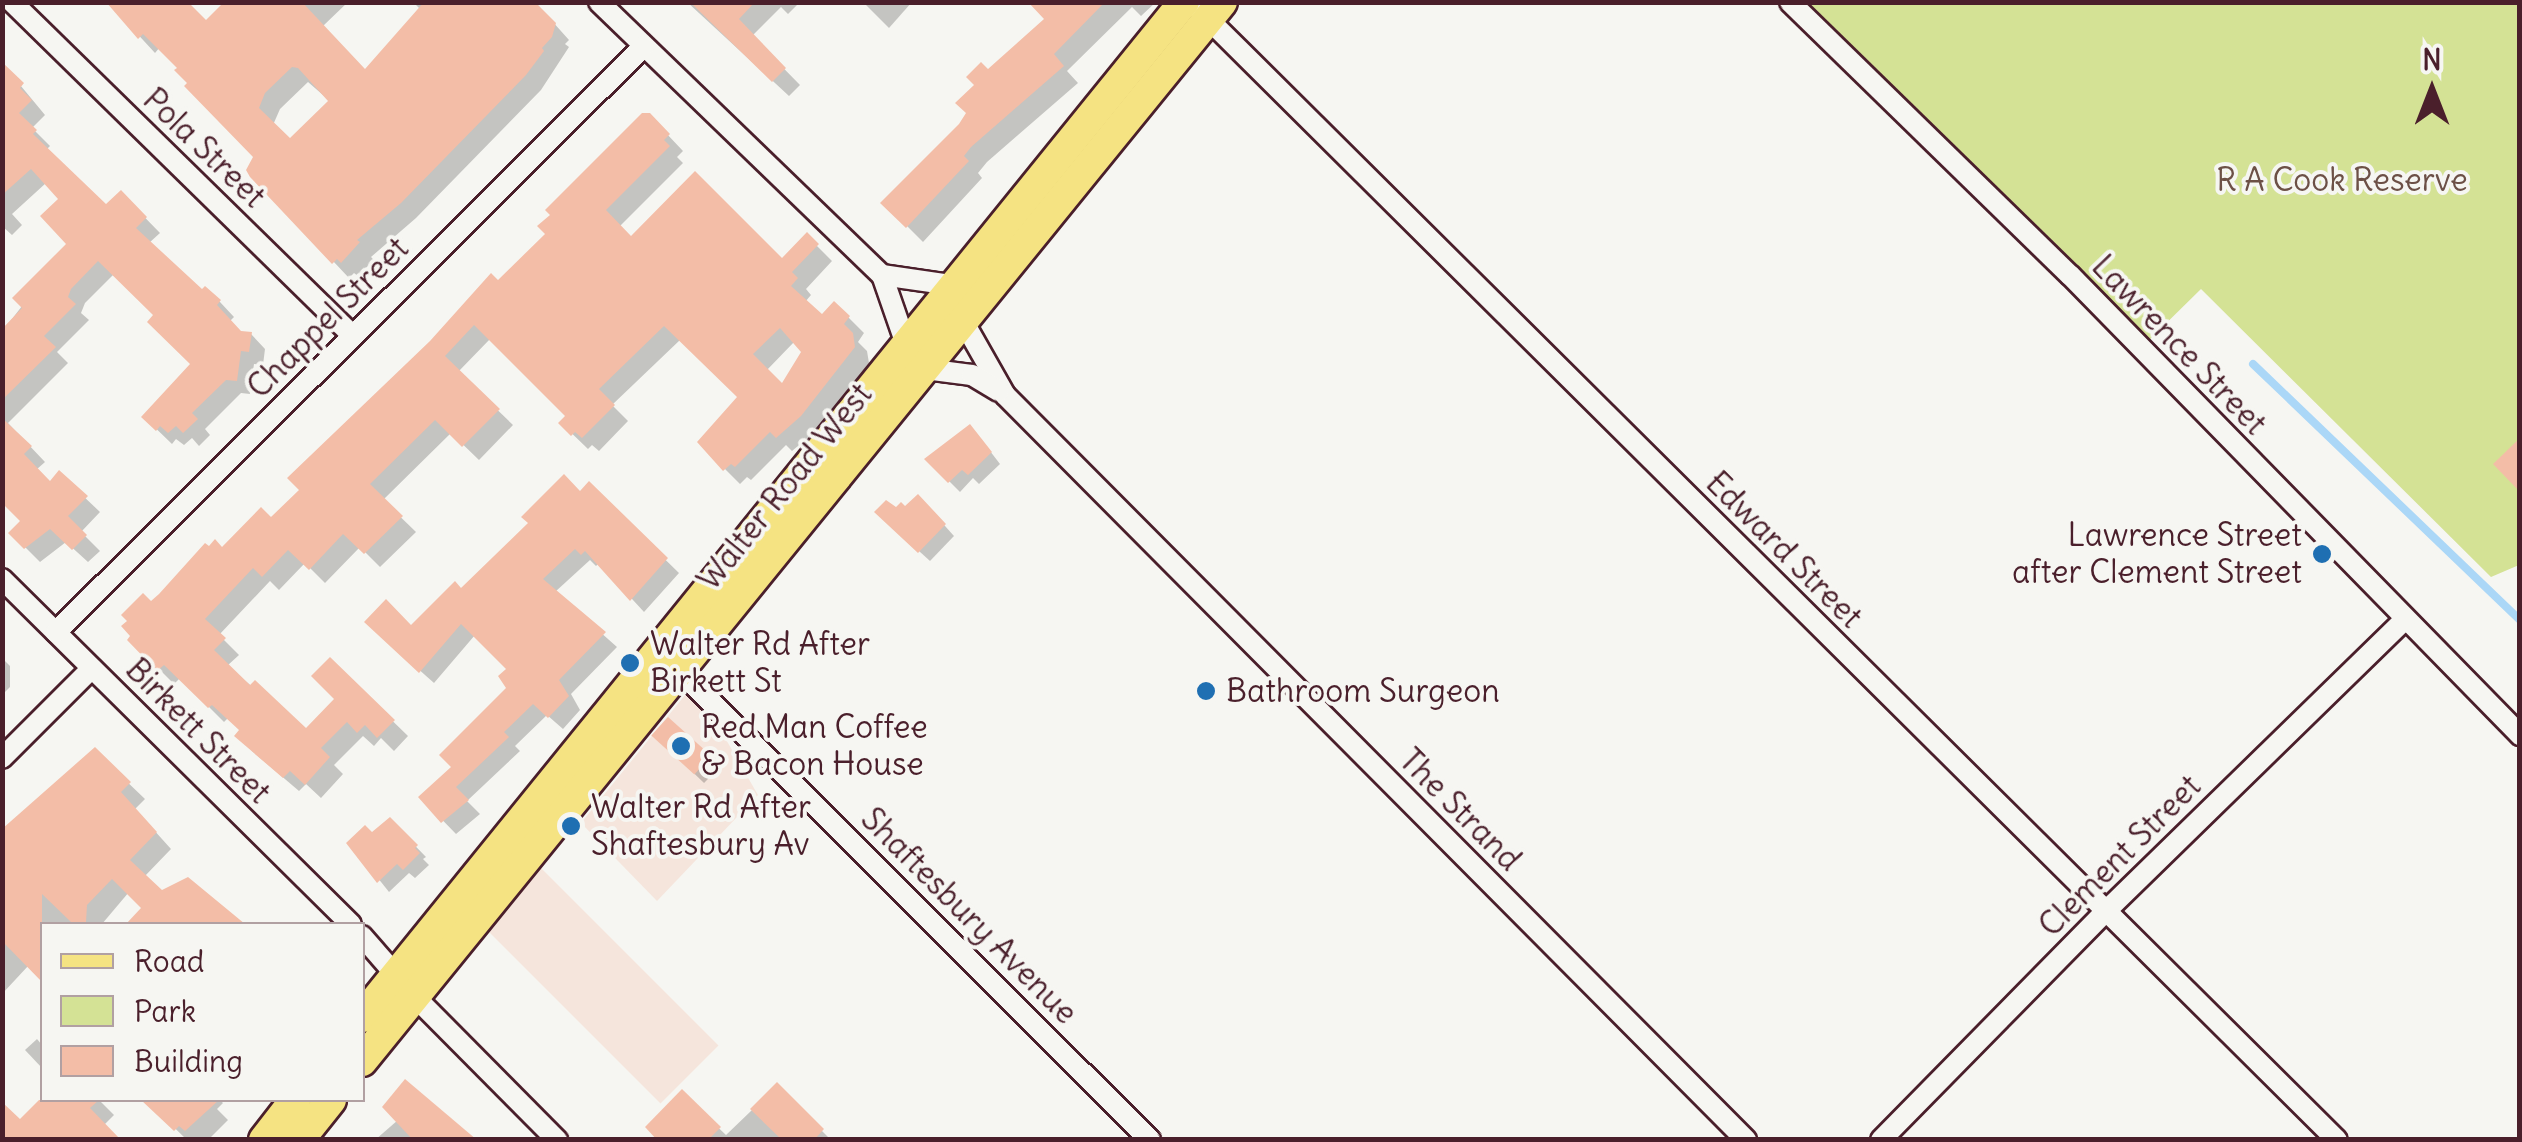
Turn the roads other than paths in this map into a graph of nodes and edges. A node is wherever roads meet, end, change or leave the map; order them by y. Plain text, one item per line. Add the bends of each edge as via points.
1 (12, 2) edge
2 (599, 2) edge
3 (1790, 2) edge
4 (1201, 6) edge
5 (643, 47) junction
6 (882, 275) junction
7 (957, 286) junction
8 (962, 322) junction
9 (354, 336) junction
10 (916, 358) junction
11 (1005, 394) junction
12 (2, 579) edge
13 (2405, 619) junction
14 (56, 632) junction
15 (669, 661) junction
16 (92, 668) junction
17 (2520, 735) edge
18 (2, 758) edge
19 (2106, 911) junction
20 (349, 922) edge
21 (365, 939) edge
22 (406, 985) junction
23 (365, 1015) edge
24 (365, 1056) edge
25 (294, 1102) edge
26 (329, 1102) edge
27 (264, 1140) edge
28 (298, 1140) edge
29 (557, 1140) edge
30 (1150, 1140) edge
31 (1746, 1140) edge
32 (1881, 1140) edge
33 (2337, 1140) edge

1 - 9 street, Pola Street
2 - 5 street
3 - 13 street, Lawrence Street via 2070,275
4 - 7 main road, Walter Road West
4 - 8 main road, Walter Road West
4 - 19 street, Edward Street
5 - 6 street
5 - 9 street, Chappel Street
6 - 7 street
6 - 10 street
7 - 10 main road, Walter Road West
8 - 10 main road, Walter Road West
8 - 11 street, The Strand
9 - 14 street, Chappel Street
10 - 11 street, The Strand via 972,375
10 - 15 main road, Walter Road West
11 - 31 street, The Strand
12 - 14 street, Birkett Street
13 - 17 street, Lawrence Street
13 - 19 street, Clement Street
14 - 16 street, Birkett Street
15 - 22 main road, Walter Road West
15 - 30 street, Shaftesbury Avenue
16 - 18 street
16 - 20 street, Birkett Street
19 - 32 street, Clement Street
19 - 33 street, Edward Street
21 - 22 street
22 - 23 main road, Walter Road West
22 - 24 main road, Walter Road West
22 - 29 street
25 - 27 main road
26 - 28 main road

